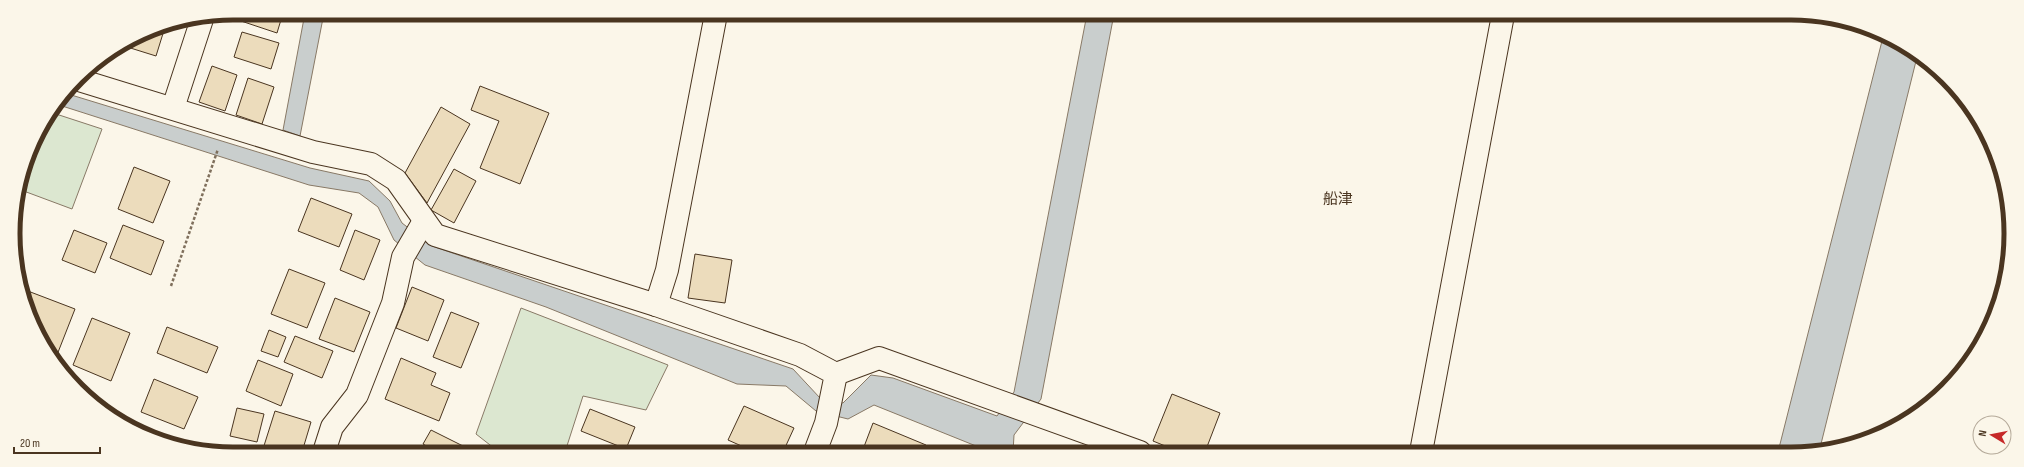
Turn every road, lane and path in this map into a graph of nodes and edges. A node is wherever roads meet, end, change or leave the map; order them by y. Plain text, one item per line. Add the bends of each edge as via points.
1 (715, 20) edge
2 (1502, 20) edge
3 (201, 23) edge
4 (84, 82) edge
5 (173, 108) junction
6 (214, 161) dead end
7 (424, 221) junction
8 (171, 286) dead end
9 (656, 305) junction
10 (836, 374) junction
11 (326, 447) edge
12 (817, 447) edge
13 (1126, 447) edge
14 (1422, 447) edge

1 - 9 street via 667,270
2 - 14 street
3 - 5 street
4 - 5 street
5 - 7 street via 313,152 371,164 396,180
6 - 8 path
7 - 9 street via 435,235
7 - 11 street via 403,257 393,303 357,395 332,427
9 - 10 street via 800,355
10 - 12 street via 826,423
10 - 13 street via 879,358

